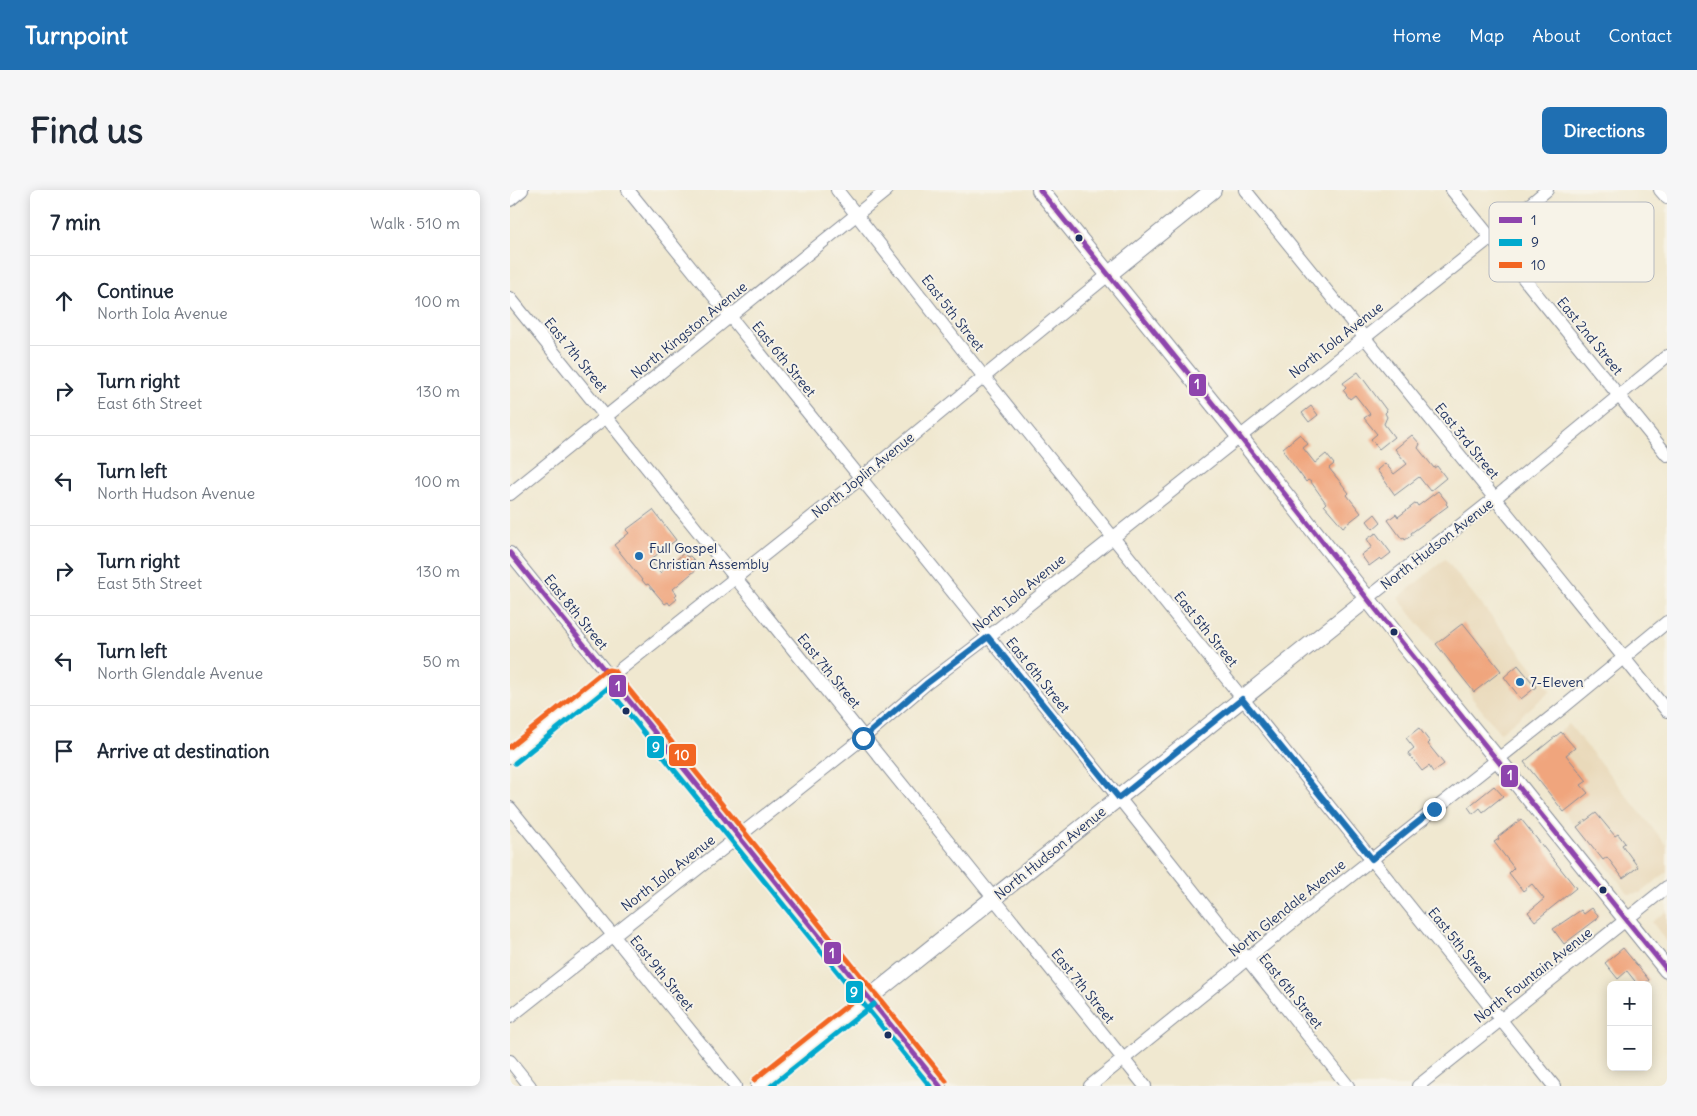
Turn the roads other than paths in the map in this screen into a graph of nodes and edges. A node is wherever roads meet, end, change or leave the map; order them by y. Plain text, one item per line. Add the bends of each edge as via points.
1 (522, 190) edge
2 (628, 190) edge
3 (836, 190) edge
4 (887, 190) edge
5 (1040, 190) edge
6 (1213, 190) edge
7 (1244, 190) edge
8 (1452, 190) edge
9 (1547, 190) edge
10 (1660, 190) edge
11 (1667, 198) edge
12 (510, 200) edge
13 (1533, 202) edge
14 (857, 214) junction
15 (1489, 237) edge
16 (1489, 239) edge
17 (1108, 275) junction
18 (1526, 282) edge
19 (510, 298) edge
20 (730, 316) junction
21 (1364, 338) junction
22 (1667, 356) edge
23 (984, 377) junction
24 (1618, 395) junction
25 (606, 416) junction
26 (1239, 436) junction
27 (1667, 455) edge
28 (860, 478) junction
29 (510, 494) edge
30 (1494, 498) junction
31 (1113, 537) junction
32 (510, 554) edge
33 (734, 577) junction
34 (1365, 601) junction
35 (1667, 622) edge
36 (988, 637) junction
37 (1624, 657) junction
38 (609, 677) junction
39 (1242, 699) junction
40 (1667, 711) edge
41 (863, 738) junction
42 (510, 757) edge
43 (1498, 759) junction
44 (1119, 798) junction
45 (510, 808) edge
46 (738, 837) junction
47 (1372, 859) junction
48 (1667, 887) edge
49 (993, 899) junction
50 (1627, 920) junction
51 (612, 936) junction
52 (1246, 960) junction
53 (1667, 970) edge
54 (869, 998) junction
55 (510, 1018) edge
56 (1501, 1020) junction
57 (1123, 1059) junction
58 (510, 1062) edge
59 (530, 1086) edge
60 (735, 1086) edge
61 (759, 1086) edge
62 (940, 1086) edge
63 (1090, 1086) edge
64 (1145, 1086) edge
65 (1348, 1086) edge
66 (1418, 1086) edge
67 (1554, 1086) edge

1 - 12 street
2 - 20 street, East 6th Street
3 - 14 street, East 5th Street
4 - 14 street, North Kingston Avenue
5 - 17 main road
6 - 17 main road, North Joplin Avenue
7 - 21 street, East 3rd Street
8 - 15 street, East 2nd Street
9 - 13 street, North Iola Avenue
10 - 11 street
14 - 20 street, North Kingston Avenue
14 - 23 street, East 5th Street
16 - 21 street, North Iola Avenue
17 - 23 street, North Joplin Avenue
17 - 26 main road
18 - 24 street, East 2nd Street
19 - 25 street, East 7th Street
20 - 25 street, North Kingston Avenue
20 - 28 street, East 6th Street
21 - 26 street, North Iola Avenue
21 - 30 street, East 3rd Street
22 - 24 street, North Hudson Avenue
23 - 28 street, North Joplin Avenue
23 - 31 street, East 5th Street
24 - 27 street, East 2nd Street
24 - 30 street, North Hudson Avenue
25 - 29 street, North Kingston Avenue
25 - 33 street, East 7th Street
26 - 31 street, North Iola Avenue
26 - 34 main road
28 - 33 street, North Joplin Avenue
28 - 36 street, East 6th Street
30 - 34 street, North Hudson Avenue
30 - 37 street, East 3rd Street
31 - 36 street, North Iola Avenue
31 - 39 street, East 5th Street
32 - 38 street, East 8th Street
33 - 38 street, North Joplin Avenue
33 - 41 street, East 7th Street
34 - 39 main road, North Hudson Avenue
34 - 43 main road
35 - 37 street, North Glendale Avenue
36 - 41 street, North Iola Avenue
36 - 44 street, East 6th Street
37 - 40 street, East 3rd Street
37 - 43 street, North Glendale Avenue
38 - 42 street, North Joplin Avenue
38 - 46 street, East 8th Street
39 - 44 main road, North Hudson Avenue
39 - 47 street, East 5th Street
41 - 46 street, North Iola Avenue
41 - 49 street, East 7th Street
43 - 47 street, North Glendale Avenue
43 - 50 main road
44 - 49 main road, North Hudson Avenue
44 - 52 street, East 6th Street
45 - 51 street, East 9th Street
46 - 51 street, North Iola Avenue
46 - 54 street, East 8th Street
47 - 52 street, North Glendale Avenue
47 - 56 street, East 5th Street
48 - 50 street, North Fountain Avenue
49 - 54 main road, North Hudson Avenue
49 - 57 street, East 7th Street
50 - 53 main road
50 - 56 street, North Fountain Avenue
51 - 55 street, North Iola Avenue
51 - 60 street, East 9th Street
52 - 57 street, North Glendale Avenue
52 - 65 street, East 6th Street
54 - 61 main road, North Hudson Avenue
54 - 62 street, East 8th Street
56 - 66 street, North Fountain Avenue
56 - 67 street, East 5th Street
57 - 63 street, North Glendale Avenue
57 - 64 street, East 7th Street
58 - 59 street

